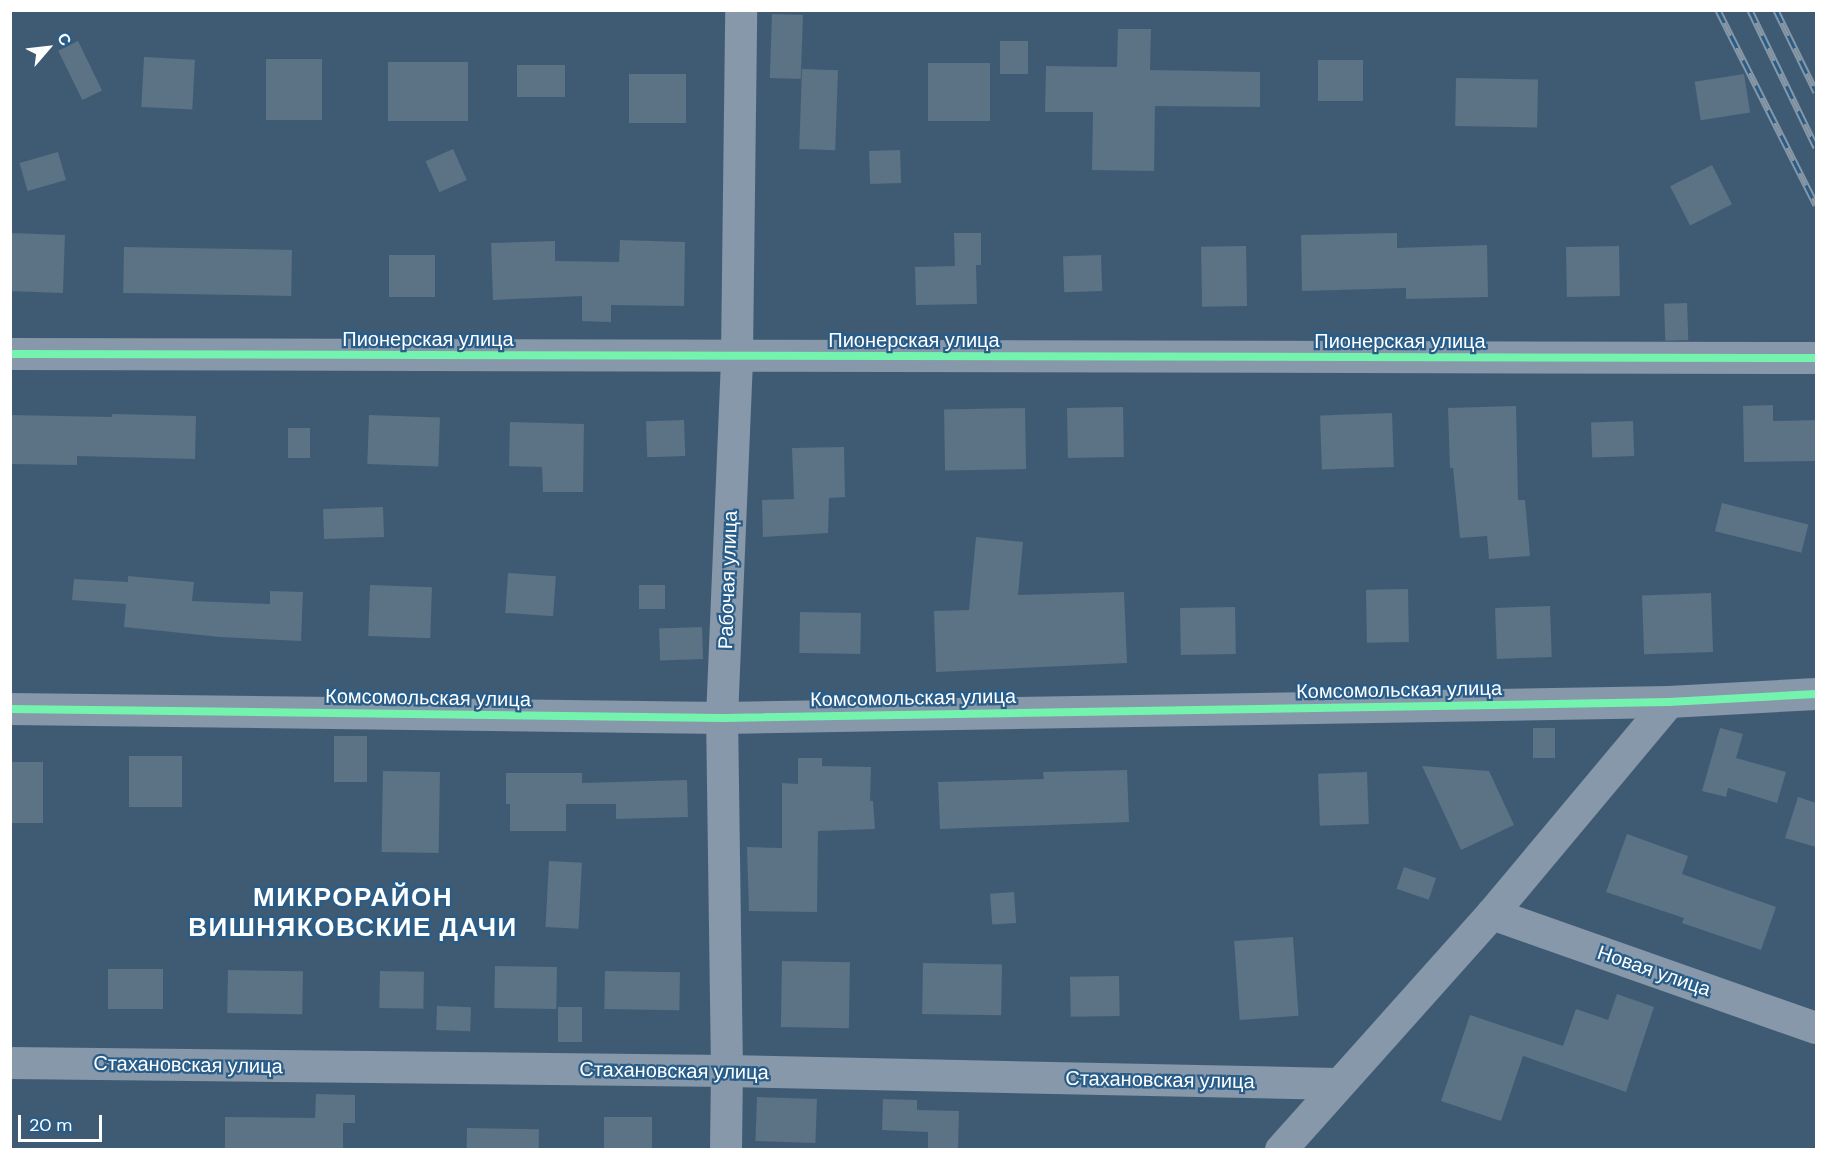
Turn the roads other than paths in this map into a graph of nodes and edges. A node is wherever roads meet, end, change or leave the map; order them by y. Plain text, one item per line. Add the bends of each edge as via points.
1 (741, 10) edge
2 (10, 354) edge
3 (737, 356) junction
4 (1816, 358) edge
5 (1816, 694) edge
6 (1669, 702) junction
7 (10, 709) edge
8 (722, 718) junction
9 (1492, 914) junction
10 (1816, 1028) edge
11 (10, 1063) edge
12 (728, 1071) junction
13 (1337, 1084) junction
14 (726, 1149) edge
15 (1281, 1149) edge

1 - 3 street, Рабочая улица
2 - 3 street, Пионерская улица
3 - 4 street, Пионерская улица
3 - 8 street, Рабочая улица
5 - 6 street, Комсомольская улица
6 - 8 street, Комсомольская улица
6 - 9 street
7 - 8 street, Комсомольская улица
8 - 12 street, Рабочая улица
9 - 10 street, Новая улица
9 - 13 street
11 - 12 street, Стахановская улица
12 - 13 street, Стахановская улица
12 - 14 street, Рабочая улица
13 - 15 street

